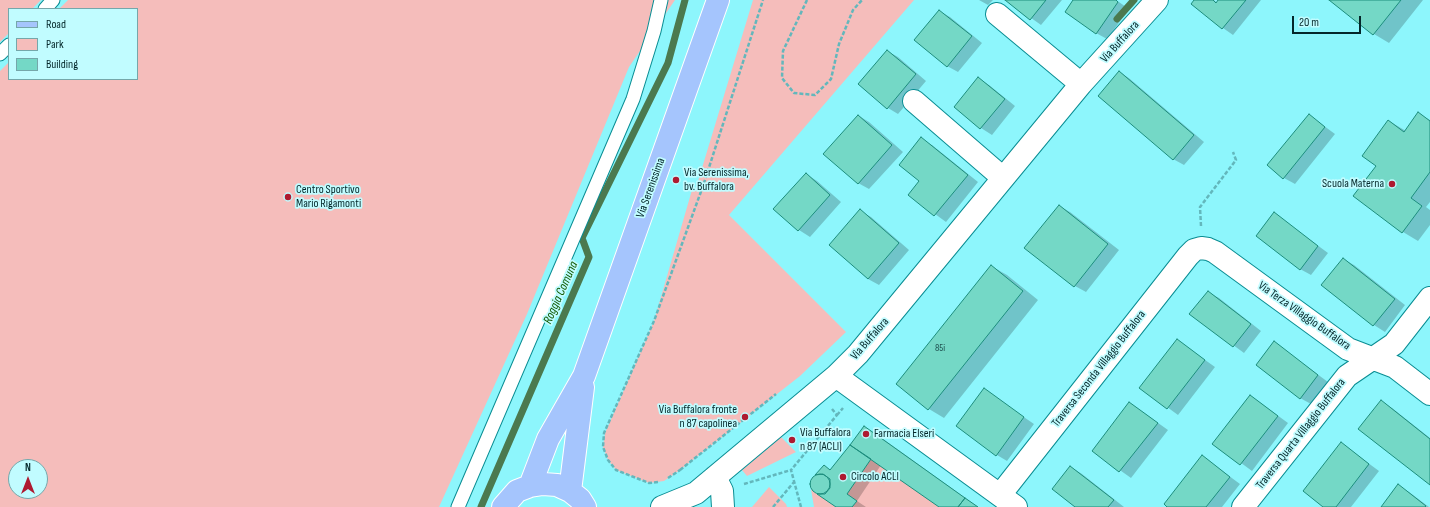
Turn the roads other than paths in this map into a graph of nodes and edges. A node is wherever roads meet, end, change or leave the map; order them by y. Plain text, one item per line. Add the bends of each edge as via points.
1 (53, 0) edge
2 (661, 0) edge
3 (718, 0) edge
4 (1157, 0) edge
5 (46, 8) edge
6 (997, 14) dead end
7 (8, 46) edge
8 (0, 54) edge
9 (1081, 84) junction
10 (914, 101) dead end
11 (1002, 178) junction
12 (1201, 248) joint
13 (1430, 298) edge
14 (1371, 358) junction
15 (584, 376) junction
16 (836, 376) junction
17 (1430, 394) edge
18 (530, 486) junction
19 (570, 491) junction
20 (720, 492) edge
21 (1008, 501) edge
22 (458, 507) edge
23 (503, 507) edge
24 (585, 507) edge
25 (662, 507) edge
26 (1243, 507) edge

1 - 5 lane
2 - 22 lane via 633,99
3 - 15 main road, Via Serenissima
4 - 9 street, Via Buffalora
6 - 9 street
7 - 8 lane
9 - 11 street, Via Buffalora
10 - 11 street
11 - 16 street, Via Buffalora via 858,354
12 - 14 street, Via Terza Villaggio Buffalora via 1215,252 1348,349
12 - 21 street, Traversa Seconda Villaggio Buffalora via 1188,256
13 - 14 street, Traversa Quarta Villaggio Buffalora via 1394,344
14 - 17 street, Via Terza Villaggio Buffalora via 1395,367
14 - 26 street, Traversa Quarta Villaggio Buffalora via 1347,376
15 - 18 main road, Via Serenissima via 548,439
15 - 19 main road, Via Serenissima
16 - 20 street, Via Buffalora
16 - 21 street
18 - 19 main road via 557,485
18 - 23 main road via 517,491
19 - 24 main road
20 - 25 street, Via Buffalora via 696,493

